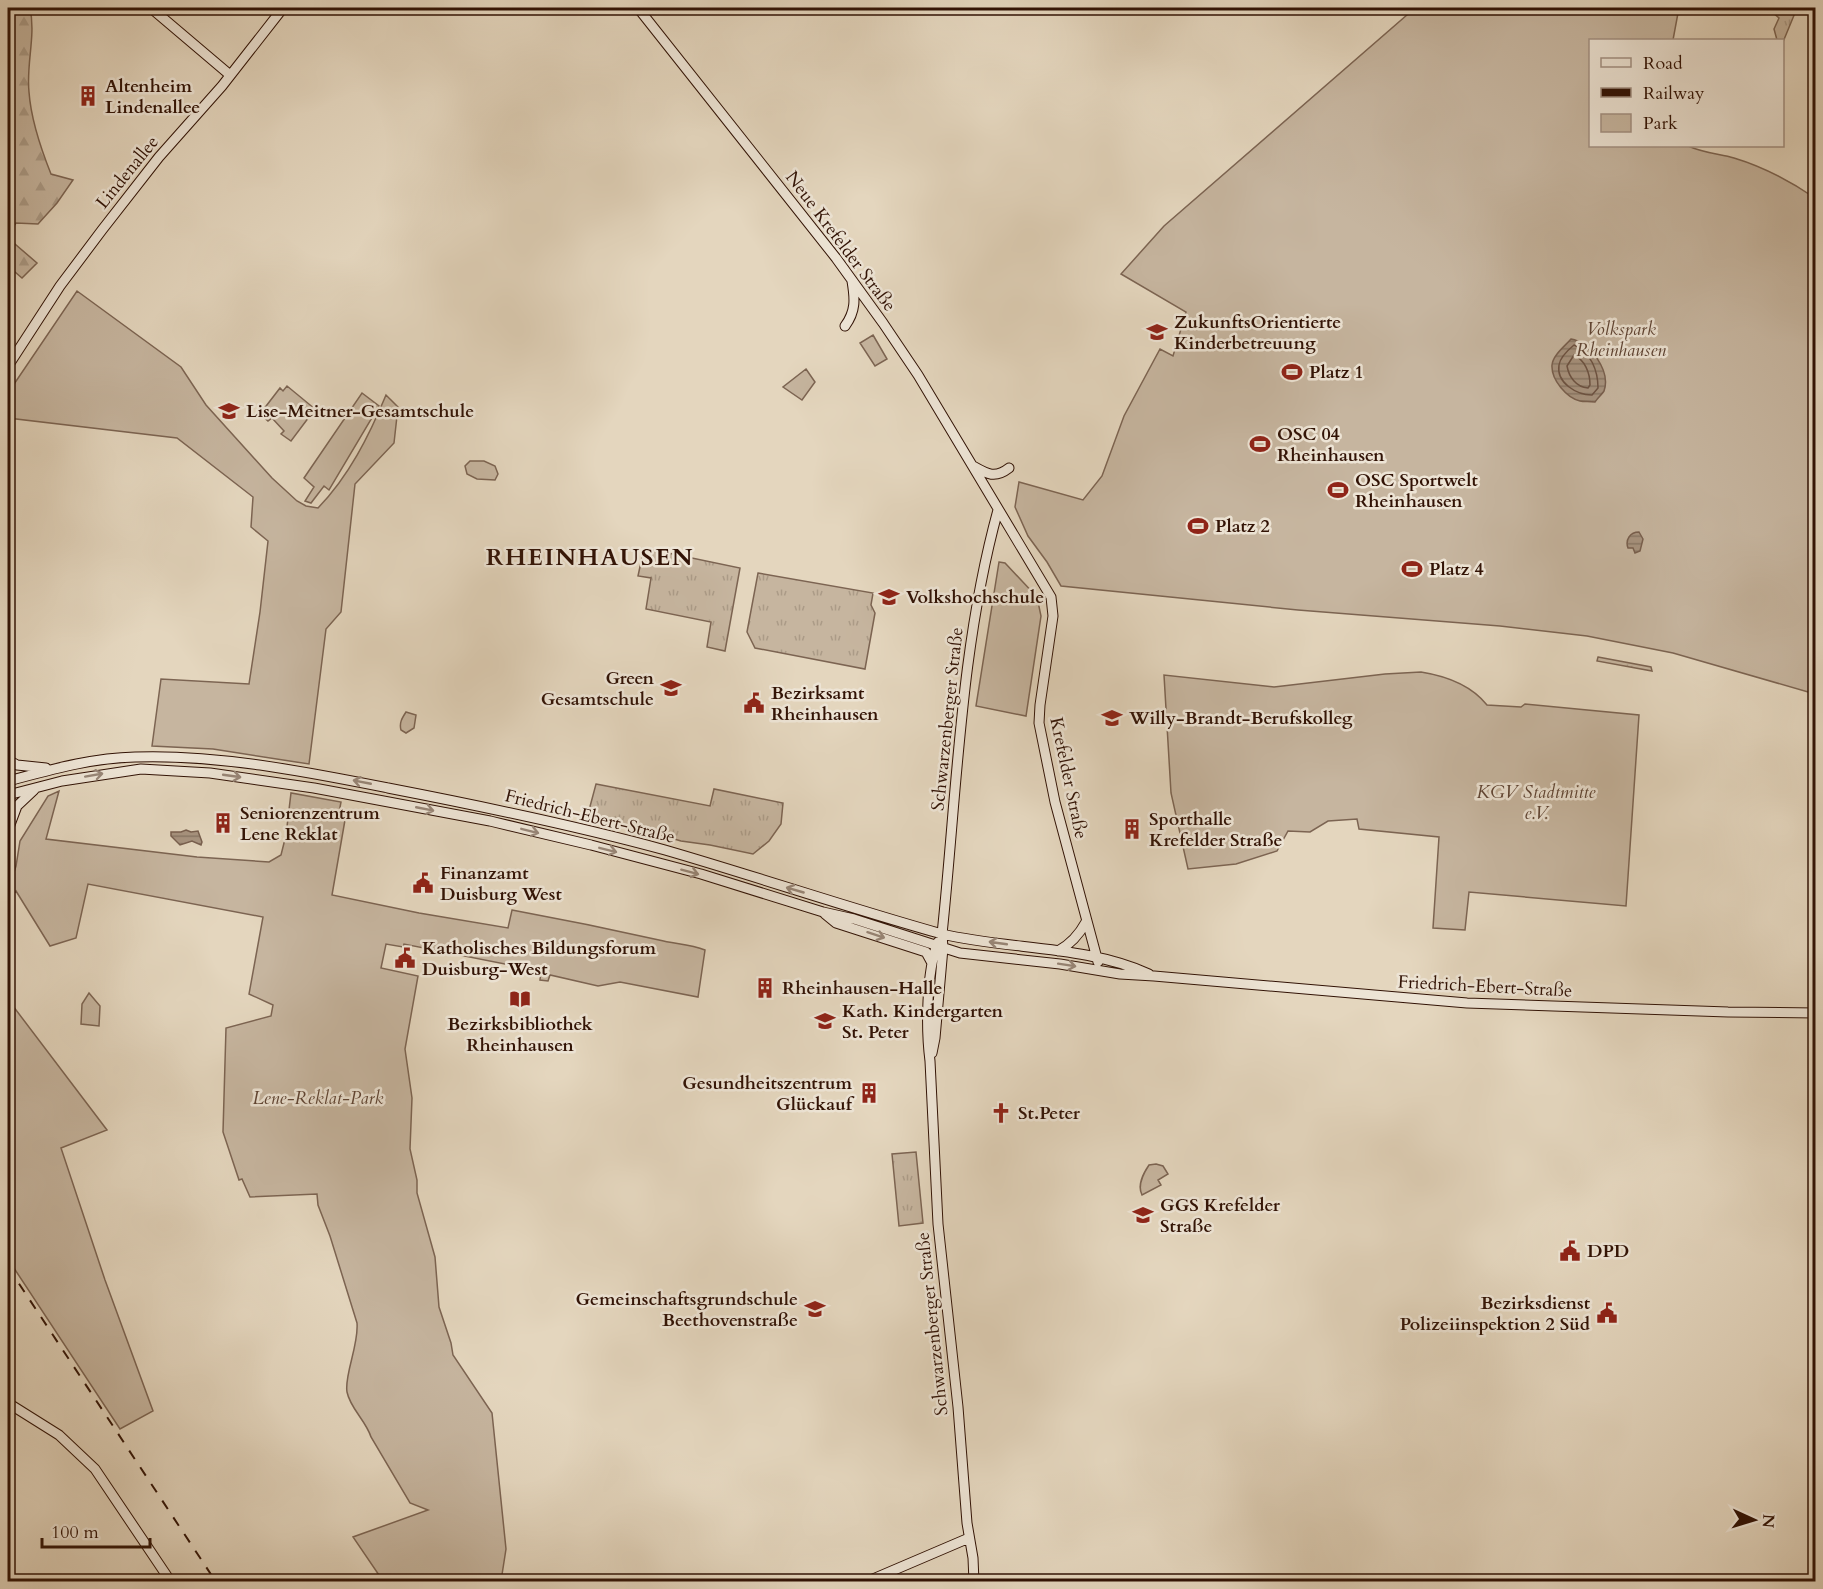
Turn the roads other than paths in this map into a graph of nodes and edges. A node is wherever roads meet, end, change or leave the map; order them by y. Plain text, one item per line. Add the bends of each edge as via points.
1 (151, 8) edge
2 (283, 8) edge
3 (638, 8) edge
4 (230, 75) junction
5 (851, 279) junction
6 (845, 326) dead end
7 (8, 366) edge
8 (972, 466) junction
9 (1009, 468) dead end
10 (998, 510) junction
11 (8, 760) edge
12 (51, 769) junction
13 (8, 781) edge
14 (37, 788) junction
15 (8, 795) edge
16 (8, 830) edge
17 (823, 912) junction
18 (1086, 922) junction
19 (942, 934) junction
20 (940, 947) junction
21 (1058, 951) junction
22 (1096, 957) junction
23 (932, 963) junction
24 (1100, 971) junction
25 (1154, 976) junction
26 (1815, 1013) edge
27 (930, 1061) junction
28 (8, 1403) edge
29 (969, 1538) junction
30 (171, 1581) edge
31 (866, 1581) edge
32 (974, 1581) edge

1 - 4 main road
2 - 4 main road, Lindenallee
3 - 5 main road, Neue Krefelder Straße
4 - 7 main road, Lindenallee via 102,230
5 - 6 main road via 854,309
5 - 8 main road, Neue Krefelder Straße via 918,375
8 - 9 main road via 992,476
8 - 10 main road, Neue Krefelder Straße
10 - 18 main road, Krefelder Straße via 1051,597 1053,616 1039,723
10 - 19 main road, Schwarzenberger Straße via 985,559 970,654
11 - 12 main road via 17,765
12 - 13 main road, Friedrich-Ebert-Straße
19 -> 12 main road, Friedrich-Ebert-Straße via 652,847 353,781 165,756 86,761
14 - 15 main road, Friedrich-Ebert-Straße
14 - 16 main road via 17,806
14 -> 17 main road, Friedrich-Ebert-Straße via 108,773 159,769 314,788 531,831 701,874
17 - 20 main road, Friedrich-Ebert-Straße via 854,918
17 -> 23 main road, Friedrich-Ebert-Straße via 836,923 926,952
18 - 21 main road via 1069,945
18 - 22 main road, Krefelder Straße
19 - 20 main road, Schwarzenberger Straße
21 -> 19 main road, Friedrich-Ebert-Straße
20 - 23 main road, Schwarzenberger Straße
20 -> 24 main road, Friedrich-Ebert-Straße
20 - 27 main road, Schwarzenberger Straße
21 - 22 main road, Friedrich-Ebert-Straße
22 - 24 main road, Krefelder Straße
22 - 25 main road, Friedrich-Ebert-Straße
23 - 27 main road, Schwarzenberger Straße via 927,1038
24 - 25 main road, Friedrich-Ebert-Straße
25 - 26 main road, Friedrich-Ebert-Straße via 1460,1003
27 - 29 main road, Schwarzenberger Straße via 938,1224
28 - 30 main road via 59,1435 94,1469
29 - 31 main road
29 - 32 main road, Schwarzenberger Straße

